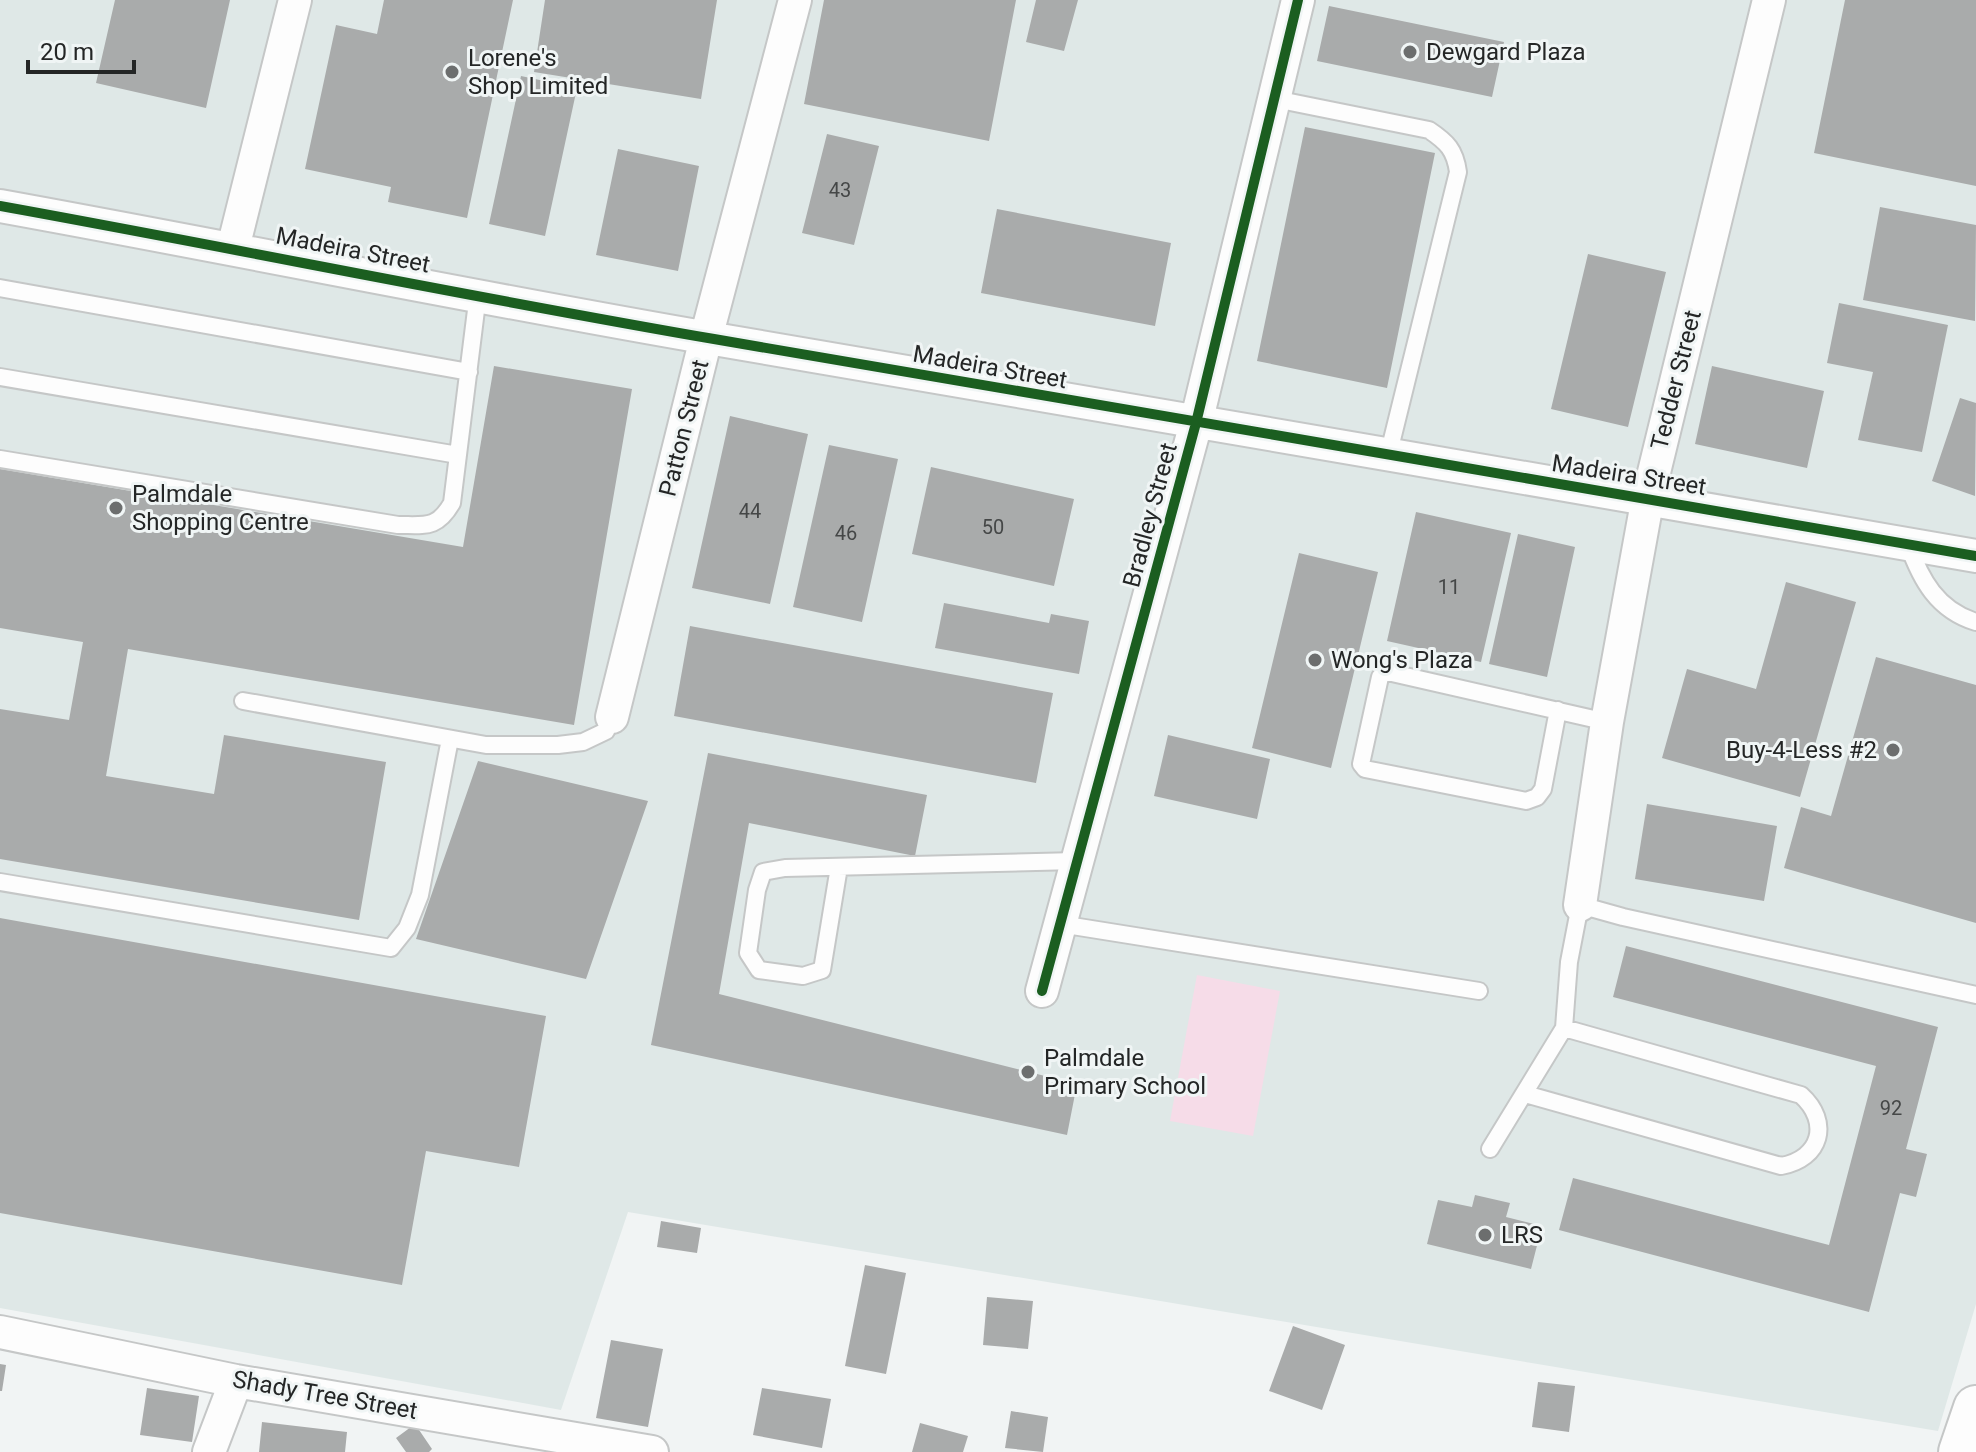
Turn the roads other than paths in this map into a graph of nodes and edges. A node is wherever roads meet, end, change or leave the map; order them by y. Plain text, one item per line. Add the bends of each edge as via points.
1 (295, 0) edge
2 (795, 0) edge
3 (1298, 0) edge
4 (1769, 0) edge
5 (1275, 99) junction
6 (0, 206) edge
7 (233, 248) junction
8 (0, 288) edge
9 (478, 294) junction
10 (706, 338) junction
11 (469, 372) junction
12 (0, 377) edge
13 (1196, 423) junction
14 (458, 455) junction
15 (1388, 456) junction
16 (0, 459) edge
17 (1648, 497) junction
18 (1908, 544) junction
19 (1976, 556) edge
20 (1976, 622) edge
21 (243, 701) dead end
22 (1558, 710) junction
23 (612, 717) joint
24 (1607, 722) junction
25 (450, 739) junction
26 (1077, 861) junction
27 (839, 867) junction
28 (0, 882) edge
29 (1580, 905) junction
30 (1060, 924) junction
31 (1042, 991) dead end
32 (1479, 991) dead end
33 (1976, 995) edge
34 (1564, 1028) junction
35 (1525, 1094) junction
36 (1490, 1149) dead end
37 (0, 1332) edge
38 (236, 1381) junction
39 (1976, 1410) edge
40 (561, 1444) edge
41 (209, 1452) edge
42 (652, 1452) edge
43 (1961, 1452) edge

1 - 7 street
2 - 10 street, Patton Street
3 - 5 street, Bradley Street
4 - 17 street, Tedder Street
5 - 13 street, Bradley Street
5 - 15 lane via 1429,130 1448,142 1456,156 1458,172
6 - 7 street, Madeira Street
7 - 9 street, Madeira Street
8 - 11 lane
9 - 10 street, Madeira Street
9 - 11 lane
10 - 13 street, Madeira Street
10 - 23 street, Patton Street
11 - 14 lane
12 - 14 lane
13 - 15 street, Madeira Street
13 - 26 street, Bradley Street
14 - 16 lane via 452,503 442,519 428,525 398,525
15 - 17 street, Madeira Street
17 - 18 street, Madeira Street
17 - 24 street, Tedder Street
18 - 19 street, Madeira Street
18 - 20 lane via 1919,575 1935,598 1959,617
21 - 25 lane
22 - 22 lane via 1384,673 1361,764 1365,769 1526,801 1543,789
22 - 24 lane
23 - 25 lane via 606,731 583,742 486,745
24 - 29 street, Tedder Street
25 - 28 lane via 420,895 407,928 391,948
26 - 27 lane
26 - 30 street, Bradley Street
27 - 27 lane via 763,872 748,953 759,970 803,976 822,970
29 - 33 lane
29 - 34 lane
30 - 31 street, Bradley Street
30 - 32 lane
34 - 35 lane
34 - 35 lane via 1801,1095 1816,1114 1817,1138 1804,1158 1781,1166
35 - 36 lane
37 - 38 street, Shady Tree Street
38 - 40 street, Shady Tree Street
38 - 41 street
39 - 43 main road
40 - 42 street, Shady Tree Street

